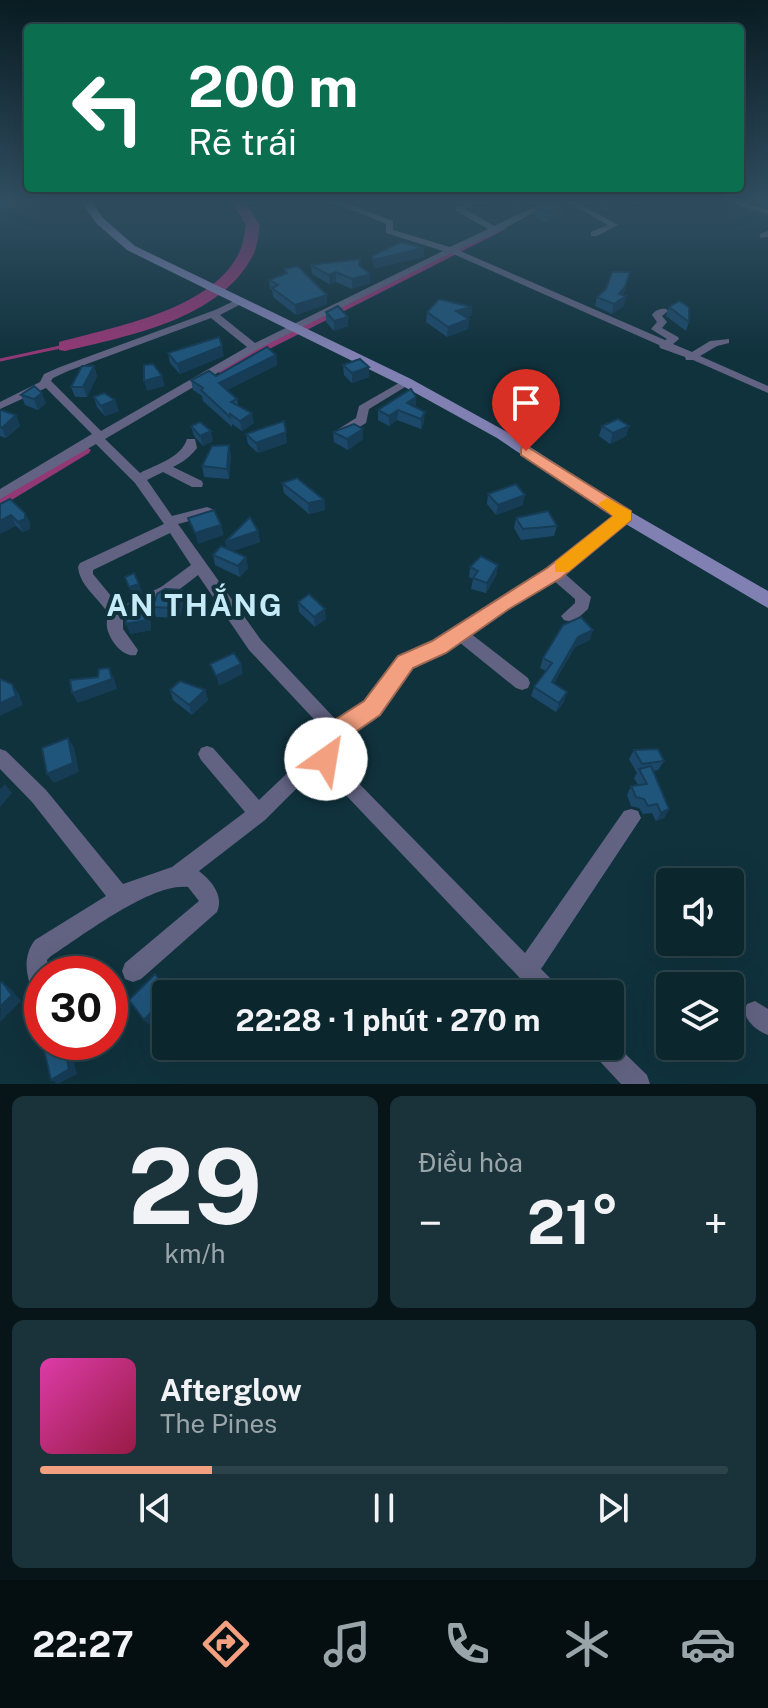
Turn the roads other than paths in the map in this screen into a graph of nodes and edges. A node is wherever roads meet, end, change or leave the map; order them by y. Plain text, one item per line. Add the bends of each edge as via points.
1 (145, 253) edge
2 (458, 253) joint
3 (238, 302) junction
4 (663, 311) dead end
5 (215, 313) junction
6 (297, 329) junction
7 (725, 341) dead end
8 (664, 346) junction
9 (254, 347) junction
10 (690, 358) junction
11 (406, 382) junction
12 (45, 383) junction
13 (768, 390) edge
14 (0, 406) edge
15 (337, 436) edge
16 (99, 439) junction
17 (191, 442) dead end
18 (163, 467) junction
19 (138, 479) junction
20 (197, 484) dead end
21 (0, 495) edge
22 (207, 512) edge
23 (625, 516) junction
24 (170, 524) junction
25 (200, 566) junction
26 (554, 573) junction
27 (768, 600) edge
28 (115, 611) junction
29 (569, 616) dead end
30 (460, 634) junction
31 (130, 650) dead end
32 (522, 683) dead end
33 (335, 732) junction
34 (207, 754) dead end
35 (0, 757) edge
36 (326, 759) junction
37 (258, 813) junction
38 (631, 818) dead end
39 (179, 874) junction
40 (126, 895) junction
41 (37, 956) edge
42 (527, 970) junction
43 (133, 971) dead end
44 (537, 980) edge
45 (615, 1060) edge
46 (638, 1084) edge

1 - 3 street
2 - 6 street
2 - 8 street
3 - 5 street
3 - 6 street
4 - 8 street via 657,315 662,322 656,329 674,339
5 - 9 street
5 - 12 street via 64,369
6 - 9 street
6 - 11 street
7 - 10 street
8 - 10 street
9 - 16 street
10 - 13 street
11 - 15 street via 371,401 363,408 362,420
11 - 23 street via 502,435
12 - 14 street
12 - 16 street
16 - 19 street
16 - 21 street
17 - 18 street via 188,452
18 - 19 street
18 - 20 street
19 - 24 street
22 - 24 street
23 - 26 street
23 - 27 street
24 - 25 street
24 - 28 street via 85,567 86,576
25 - 28 street via 150,601
25 - 33 street via 255,645
26 - 29 street via 583,597 583,605
26 - 30 street
28 - 31 street via 115,630
30 - 32 street
30 - 33 street via 406,662 372,708
33 - 36 street
34 - 37 street
35 - 40 street via 116,891
36 - 37 street via 306,767
36 - 42 street
37 - 39 street
38 - 42 street
39 - 40 street
39 - 43 street via 196,879 210,905
40 - 41 street
42 - 44 street
45 - 46 street

